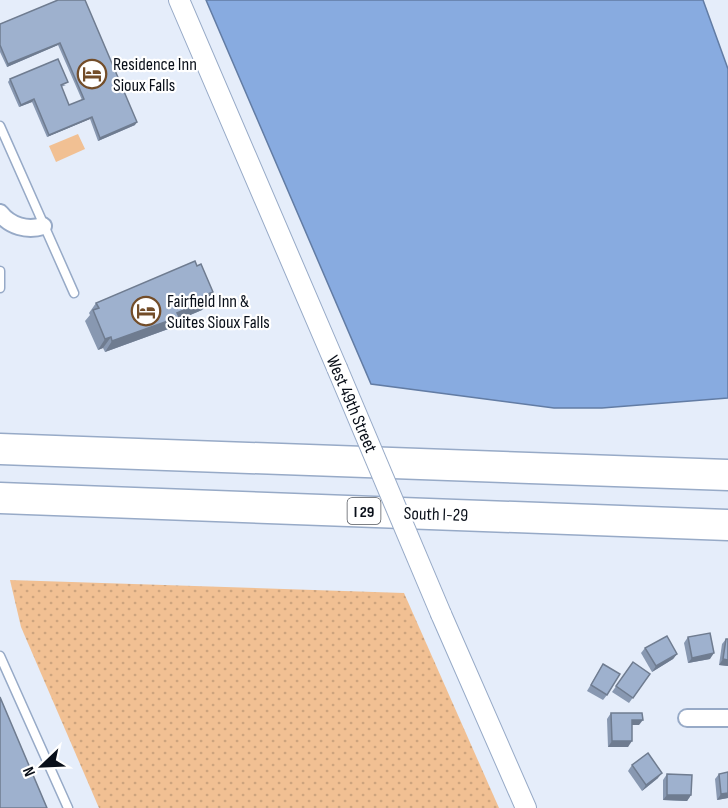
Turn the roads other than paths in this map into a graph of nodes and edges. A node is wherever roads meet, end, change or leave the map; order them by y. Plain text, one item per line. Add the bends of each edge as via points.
1 (179, 0) edge
2 (0, 126) edge
3 (0, 213) edge
4 (43, 226) junction
5 (0, 272) edge
6 (0, 288) edge
7 (74, 293) dead end
8 (0, 449) edge
9 (728, 475) edge
10 (0, 498) edge
11 (728, 525) edge
12 (0, 656) edge
13 (687, 718) dead end
14 (728, 718) edge
15 (68, 808) edge
16 (526, 808) edge

1 - 16 street, West 49th Street, bridge
2 - 4 lane
3 - 4 street via 21,227
4 - 7 lane
5 - 6 lane
8 - 9 highway
10 - 11 highway, South I-29 / I 29
12 - 15 lane
13 - 14 street

